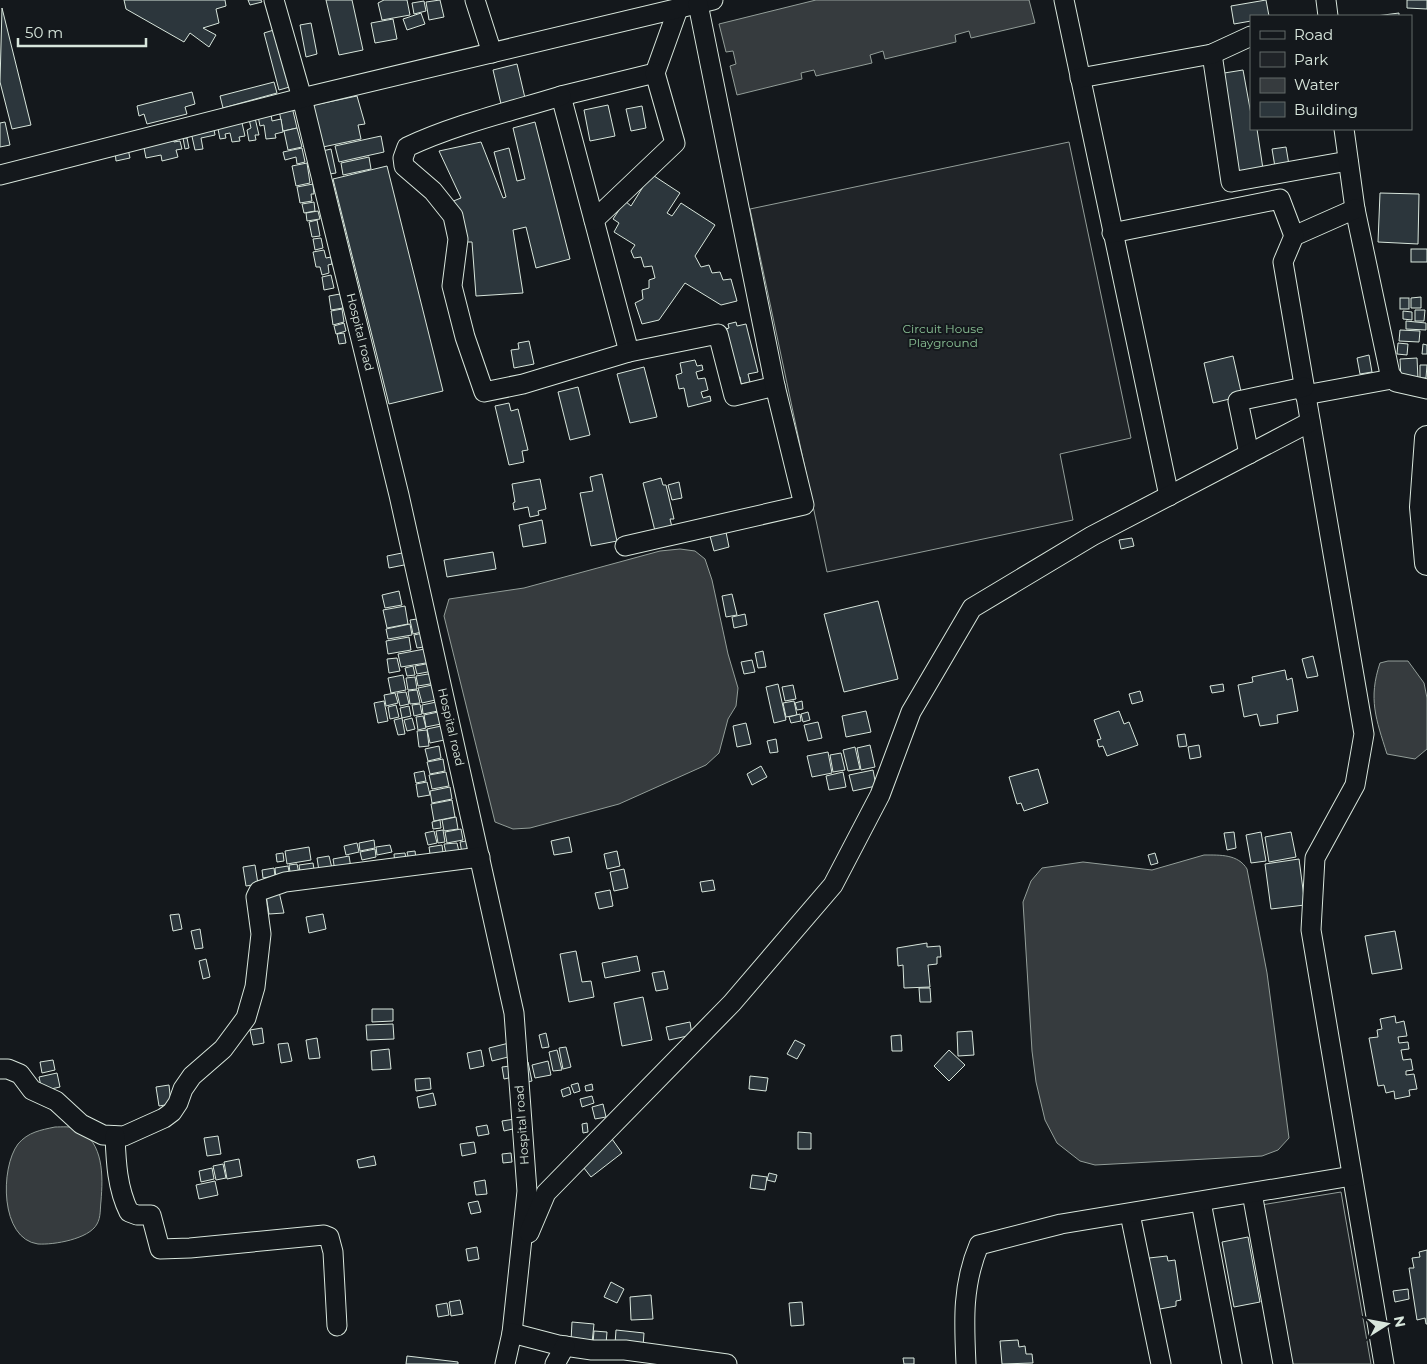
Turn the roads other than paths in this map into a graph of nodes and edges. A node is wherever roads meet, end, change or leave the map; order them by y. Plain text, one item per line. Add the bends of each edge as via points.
1 (274, 0) edge
2 (475, 0) edge
3 (1064, 0) edge
4 (1326, 0) edge
5 (706, 2) edge
6 (678, 8) junction
7 (1328, 15) edge
8 (1250, 36) edge
9 (492, 53) junction
10 (1212, 54) junction
11 (655, 74) junction
12 (1080, 78) junction
13 (560, 96) junction
14 (302, 98) junction
15 (1344, 130) edge
16 (1348, 161) junction
17 (0, 175) edge
18 (1355, 209) junction
19 (594, 220) junction
20 (1112, 233) junction
21 (1294, 236) junction
22 (630, 352) junction
23 (1392, 379) junction
24 (775, 386) junction
25 (1427, 389) edge
26 (1305, 391) junction
27 (1310, 422) junction
28 (1427, 438) edge
29 (1249, 454) junction
30 (1169, 496) junction
31 (625, 546) dead end
32 (1427, 563) edge
33 (480, 857) junction
34 (0, 1069) edge
35 (114, 1136) junction
36 (1352, 1176) junction
37 (1252, 1193) junction
38 (1202, 1202) junction
39 (1130, 1214) junction
40 (520, 1252) junction
41 (337, 1326) dead end
42 (516, 1335) junction
43 (561, 1346) junction
44 (505, 1364) edge
45 (554, 1364) edge
46 (727, 1364) edge
47 (966, 1364) edge
48 (1161, 1364) edge
49 (1232, 1364) edge
50 (1282, 1364) edge
51 (1384, 1364) edge

1 - 14 street, Hospital road
2 - 9 street
3 - 12 street
4 - 7 street
5 - 6 street
5 - 24 street
6 - 9 street
6 - 11 street
8 - 10 street
9 - 14 street
10 - 12 street
10 - 16 street via 1231,182
11 - 13 street
11 - 19 street via 675,143
12 - 20 street
13 - 19 street
13 - 22 street via 425,138 407,147 404,166 438,196 453,216 458,238 452,286 484,392 523,384
14 - 17 street
14 - 33 street, Hospital road via 399,495
15 - 16 street
16 - 18 street
18 - 21 street
18 - 23 street
19 - 22 street
20 - 21 street via 1280,199
20 - 30 street
21 - 26 street via 1283,262
22 - 24 street via 718,334 734,396
23 - 25 street
23 - 26 street
24 - 31 street via 804,505
26 - 27 street
26 - 29 street via 1238,401
27 - 29 street
27 - 36 street via 1364,734 1355,785 1316,858 1311,930
28 - 32 main road via 1422,507
29 - 30 street
30 - 40 street via 1092,536 972,608 911,712 880,795 833,885 732,1003 546,1193
33 - 35 street via 285,882 259,891 256,897 262,934 255,987 246,1018 223,1049 192,1076 172,1112 136,1132
33 - 40 street, Hospital road via 514,1013 527,1191
34 - 35 street via 20,1074 32,1090 56,1101 81,1124 103,1135
35 - 41 street via 116,1164 128,1212 151,1215 160,1249 329,1237 333,1252
36 - 37 street
36 - 51 street
37 - 38 street
37 - 50 street
38 - 39 street
38 - 49 street
39 - 47 street via 1061,1224 979,1245 970,1267 964,1314
39 - 48 street
40 - 42 street, Hospital road
42 - 43 street
42 - 44 street, Hospital road
43 - 45 street
43 - 46 street via 625,1350

